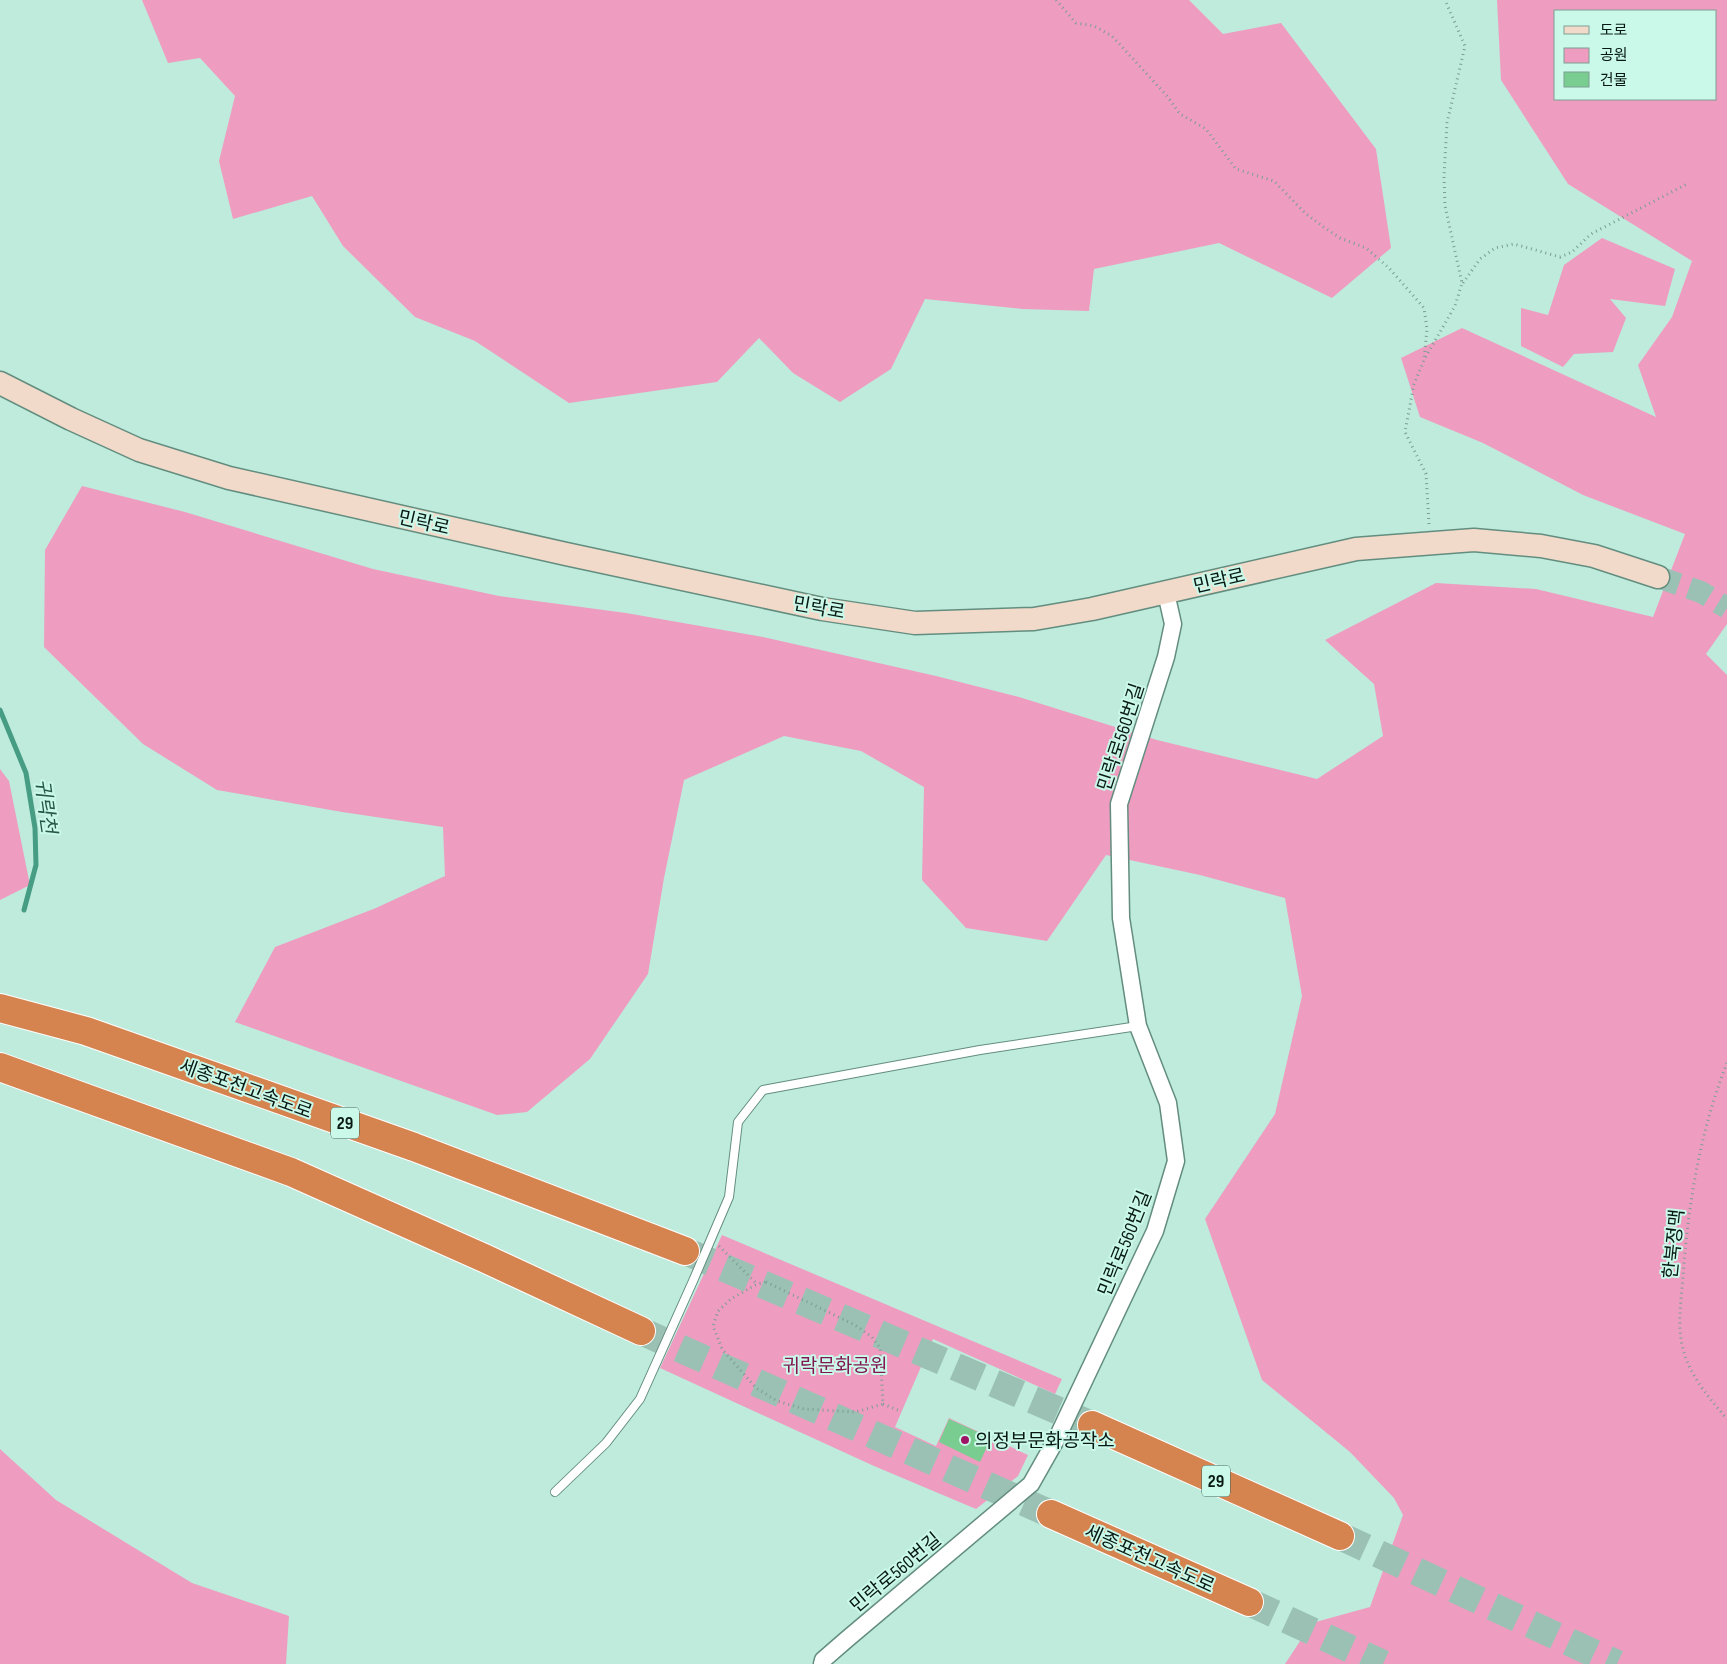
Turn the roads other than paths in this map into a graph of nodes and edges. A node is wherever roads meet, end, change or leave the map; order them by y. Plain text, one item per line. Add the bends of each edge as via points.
1 (0, 383) edge
2 (1658, 577) tunnel mouth
3 (1166, 593) junction
4 (0, 1008) edge
5 (1138, 1026) junction
6 (0, 1067) edge
7 (685, 1251) tunnel mouth
8 (641, 1331) tunnel mouth
9 (1092, 1425) tunnel mouth
10 (554, 1492) dead end
11 (1051, 1514) tunnel mouth
12 (1340, 1536) tunnel mouth
13 (1249, 1602) tunnel mouth
14 (822, 1664) edge

1 - 3 main road, 민락로 via 139,450 229,478 822,609 915,623 1034,619
2 - 3 main road, 민락로 via 1594,556 1541,546 1474,540 1356,549
3 - 5 street, 민락로560번길 via 1173,624 1166,657 1119,804 1121,918
4 - 7 highway, 세종포천고속도로 / 29 via 96,1034 414,1148
5 - 10 lane via 980,1050 763,1090 738,1122 729,1197 640,1399 606,1443
5 - 14 street, 민락로560번길 via 1168,1103 1176,1161 1155,1230 1057,1438 1032,1484 846,1640
6 - 8 highway via 290,1172
9 - 12 highway, 29
11 - 13 highway, 세종포천고속도로

